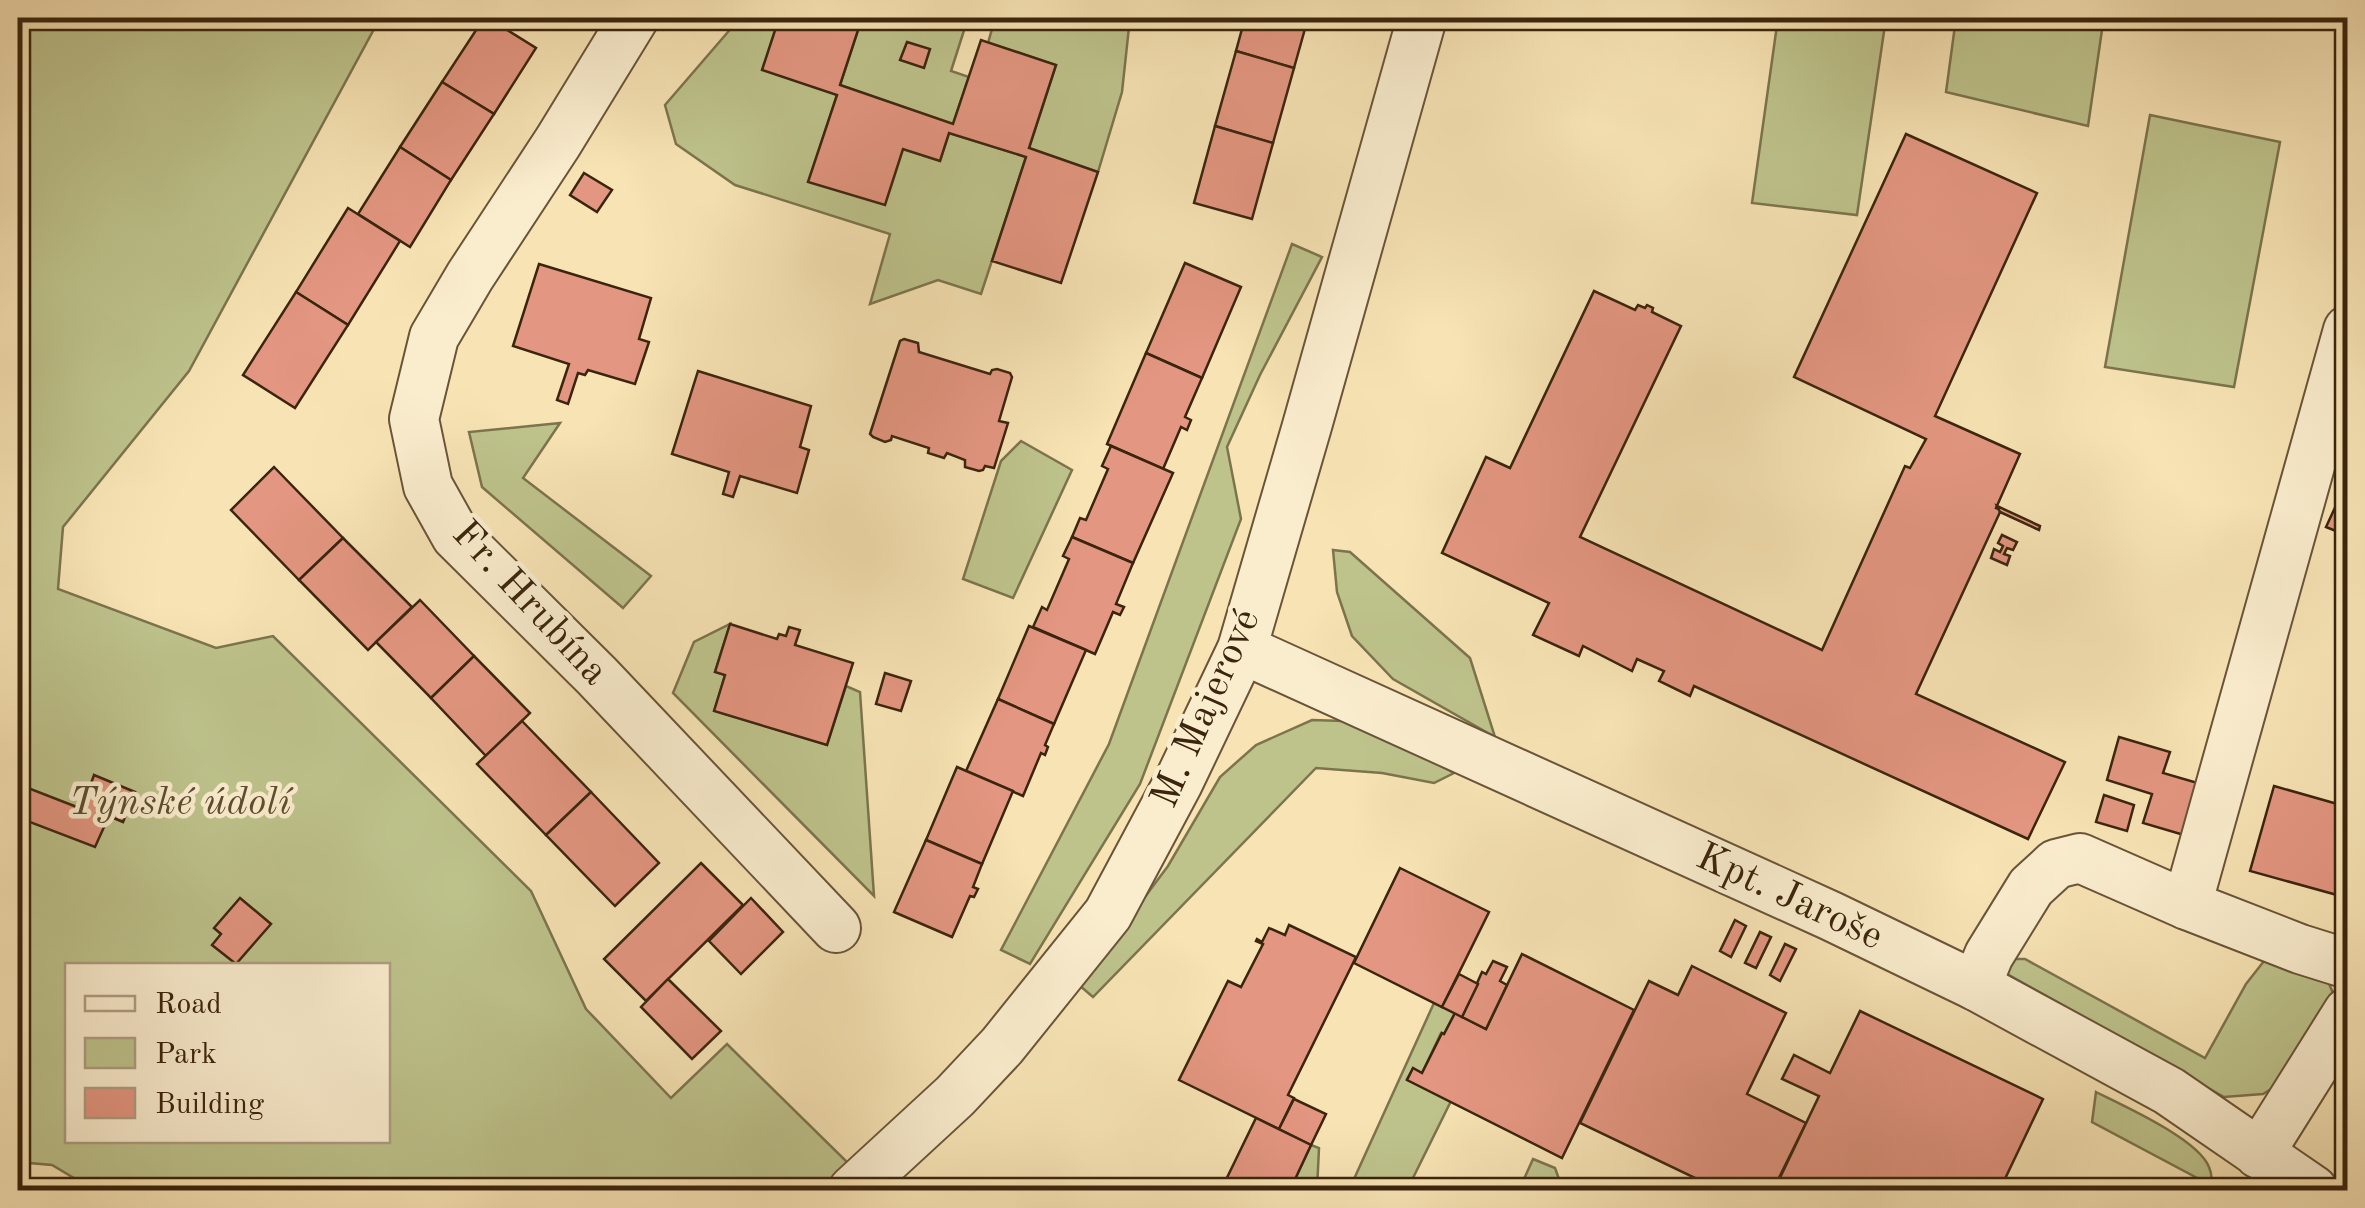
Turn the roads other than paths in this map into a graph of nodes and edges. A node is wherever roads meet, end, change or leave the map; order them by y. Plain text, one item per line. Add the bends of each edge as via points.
1 (634, 18) edge
2 (1422, 18) edge
3 (2348, 330) edge
4 (1242, 649) junction
5 (2188, 905) junction
6 (836, 928) dead end
7 (2348, 964) edge
8 (1976, 986) junction
9 (2348, 1012) edge
10 (2259, 1154) junction
11 (852, 1190) edge
12 (2313, 1190) edge

1 - 6 street, Fr. Hrubína via 434,337 414,419 428,486 456,536
2 - 4 street, M. Majerové
3 - 5 street
4 - 8 street, Kpt. Jaroše
4 - 11 street, M. Majerové via 1108,914 1002,1046
5 - 7 street
5 - 8 street via 2080,858 2056,864 2031,887
8 - 10 street, Kpt. Jaroše via 2169,1091
9 - 10 street
10 - 12 street, Kpt. Jaroše

